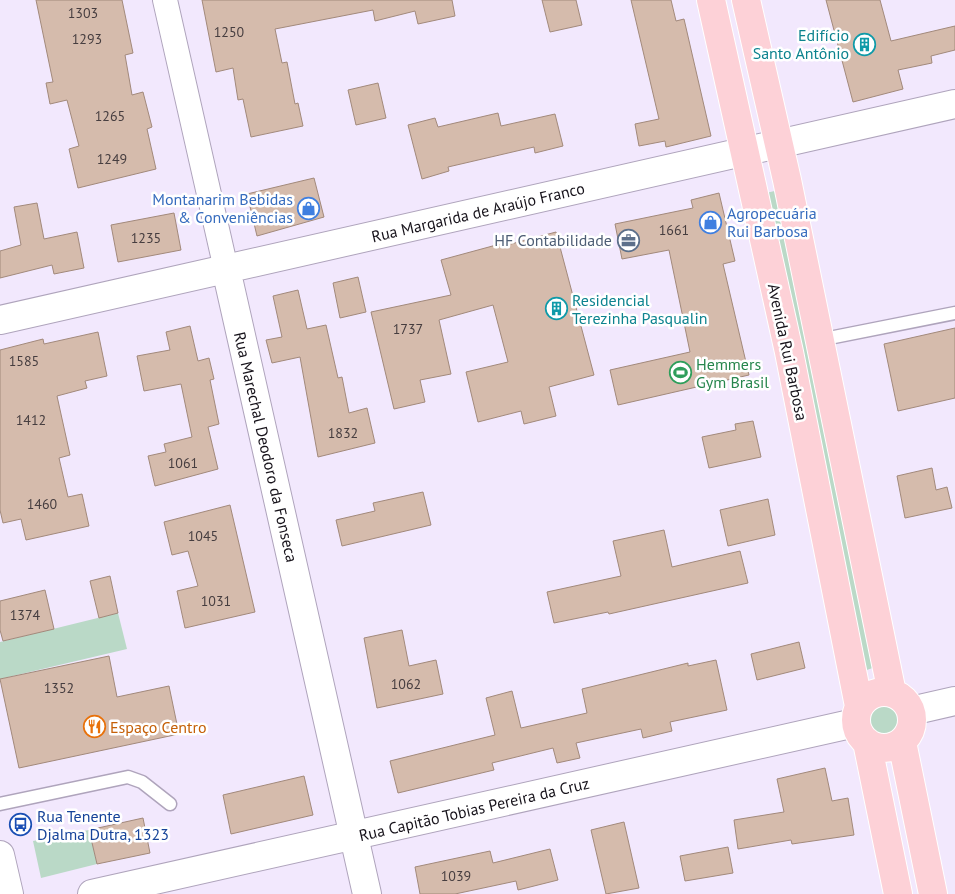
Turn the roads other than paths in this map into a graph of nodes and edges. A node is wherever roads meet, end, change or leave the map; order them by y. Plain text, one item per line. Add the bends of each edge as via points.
1 (165, 0) edge
2 (711, 0) edge
3 (746, 0) edge
4 (955, 104) edge
5 (779, 144) junction
6 (746, 151) junction
7 (226, 269) junction
8 (955, 313) edge
9 (0, 320) edge
10 (819, 340) junction
11 (955, 701) edge
12 (901, 702) junction
13 (860, 724) junction
14 (902, 742) junction
15 (0, 804) edge
16 (170, 804) dead end
17 (354, 836) junction
18 (0, 855) edge
19 (9, 894) edge
20 (92, 894) edge
21 (367, 894) edge
22 (898, 894) edge
23 (933, 894) edge

1 - 7 street, Rua Marechal Deodoro da Fonseca
2 - 6 main road, Avenida Rui Barbosa
3 - 5 main road, Avenida Rui Barbosa
4 - 5 street, Rua Margarida de Araújo Franco
5 - 6 street, Rua Margarida de Araújo Franco
5 - 10 main road, Avenida Rui Barbosa
6 - 7 street, Rua Margarida de Araújo Franco
6 - 13 main road, Avenida Rui Barbosa via 789,352
7 - 9 street, Rua Margarida de Araújo Franco
7 - 17 street, Rua Marechal Deodoro da Fonseca
8 - 10 lane
10 - 12 main road, Avenida Rui Barbosa
11 - 12 street
12 - 13 main road via 873,694
12 - 14 main road via 912,724
13 - 14 main road via 884,748
13 - 17 street, Rua Capitão Tobias Pereira da Cruz
13 - 22 main road, Avenida Rui Barbosa
14 - 23 main road
15 - 16 lane via 128,777 142,782
17 - 20 street, Rua Capitão Tobias Pereira da Cruz
17 - 21 street, Rua Marechal Deodoro da Fonseca
18 - 19 street

